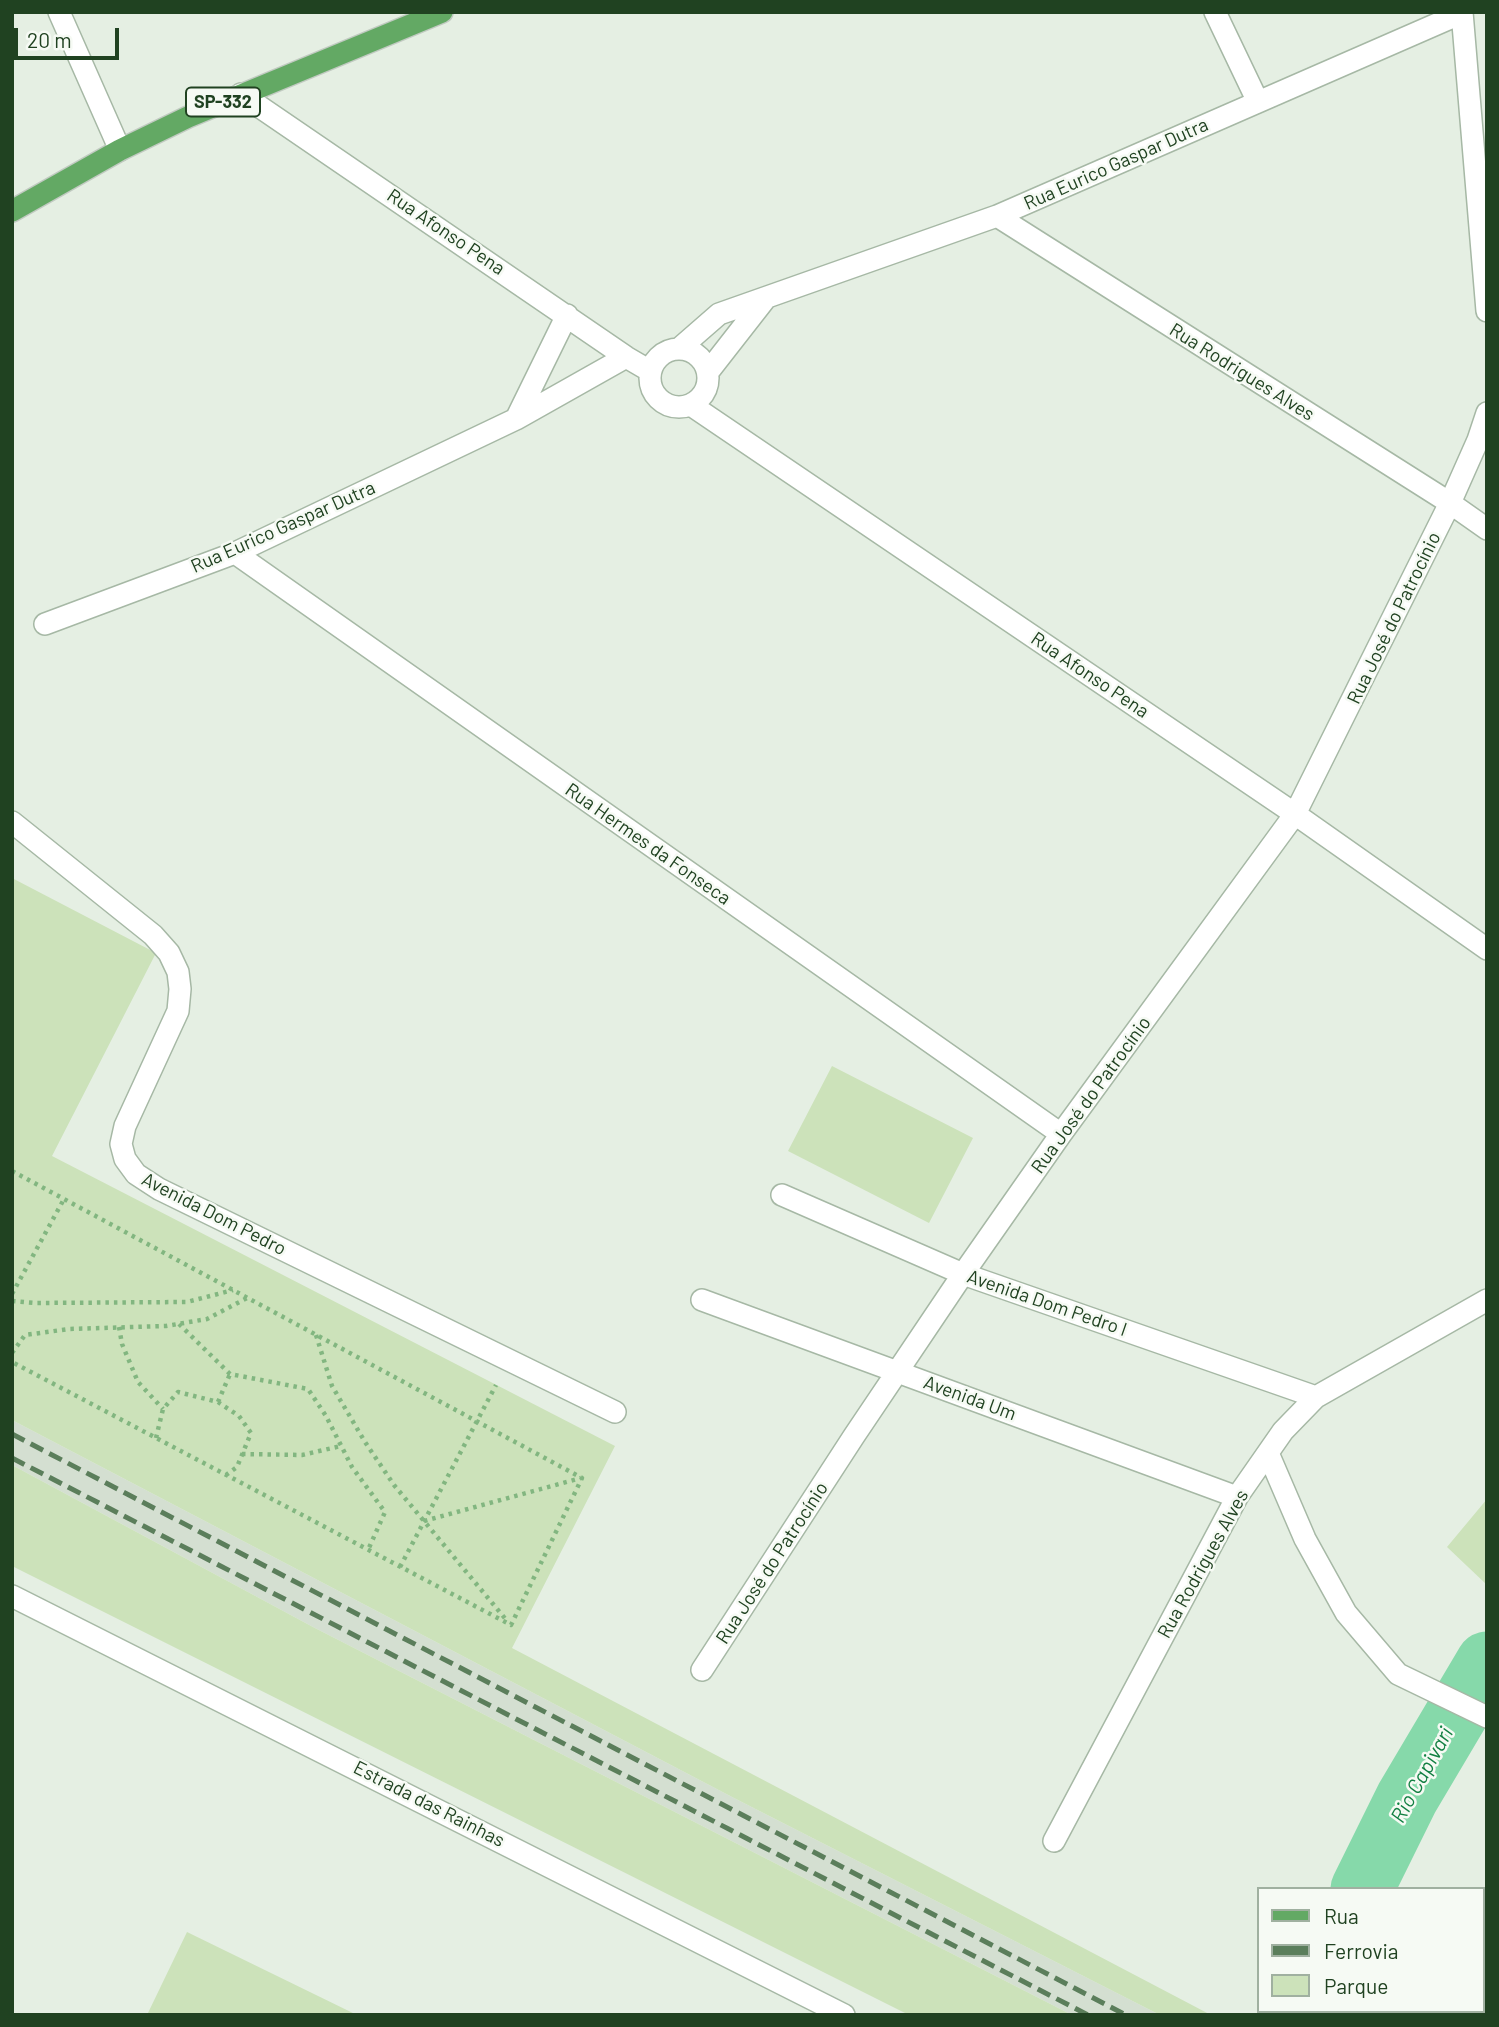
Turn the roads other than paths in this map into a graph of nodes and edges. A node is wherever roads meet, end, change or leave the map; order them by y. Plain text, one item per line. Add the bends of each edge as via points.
1 (59, 12) edge
2 (442, 12) edge
3 (1215, 12) edge
4 (1462, 13) edge
5 (241, 94) junction
6 (1258, 102) junction
7 (120, 150) junction
8 (12, 211) edge
9 (997, 216) junction
10 (765, 299) junction
11 (1487, 310) edge
12 (567, 315) junction
13 (680, 348) junction
14 (626, 357) junction
15 (650, 371) junction
16 (708, 372) junction
17 (691, 405) junction
18 (1487, 413) edge
19 (516, 419) junction
20 (1450, 503) junction
21 (1487, 530) edge
22 (235, 553) junction
23 (45, 624) dead end
24 (1295, 814) junction
25 (12, 822) edge
26 (1487, 949) edge
27 (1061, 1134) junction
28 (782, 1195) dead end
29 (963, 1274) junction
30 (702, 1300) dead end
31 (1487, 1300) edge
32 (899, 1371) junction
33 (1316, 1397) junction
34 (615, 1412) dead end
35 (1268, 1453) junction
36 (1237, 1497) junction
37 (12, 1595) edge
38 (702, 1670) dead end
39 (1487, 1717) edge
40 (1054, 1841) dead end
41 (844, 2015) edge

1 - 7 street
2 - 5 main road, SP-332
3 - 6 street
4 - 6 street, Rua Eurico Gaspar Dutra
4 - 11 street
5 - 7 main road, SP-332
5 - 12 street, Rua Afonso Pena
6 - 9 street, Rua Eurico Gaspar Dutra
7 - 8 main road, SP-332
9 - 10 street, Rua Eurico Gaspar Dutra
9 - 20 street, Rua Rodrigues Alves
10 - 13 street, Rua Eurico Gaspar Dutra via 719,314
10 - 16 street
12 - 14 street, Rua Afonso Pena
12 - 19 street
13 - 15 street via 656,359
13 - 16 street via 693,351
14 - 15 street, Rua Afonso Pena
14 - 19 street, Rua Eurico Gaspar Dutra
15 - 17 street via 649,384 665,405
16 - 17 street via 702,397
17 - 24 street, Rua Afonso Pena
18 - 20 street, Rua José do Patrocínio
19 - 22 street, Rua Eurico Gaspar Dutra
20 - 21 street, Rua Rodrigues Alves
20 - 24 street, Rua José do Patrocínio
22 - 23 street, Rua Eurico Gaspar Dutra
22 - 27 street, Rua Hermes da Fonseca
24 - 26 street, Rua Afonso Pena
24 - 27 street, Rua José do Patrocínio
25 - 34 street, Avenida Dom Pedro via 153,935 178,972 178,1011 121,1144 136,1174
27 - 29 street, Rua José do Patrocínio
28 - 29 street, Avenida Dom Pedro I
29 - 32 street, Rua José do Patrocínio
29 - 33 street, Avenida Dom Pedro I
30 - 32 street, Avenida Um
31 - 33 street, Rua Rodrigues Alves
32 - 36 street, Avenida Um
32 - 38 street, Rua José do Patrocínio
33 - 35 street, Rua Rodrigues Alves
35 - 36 street, Rua Rodrigues Alves
35 - 39 street via 1305,1539 1346,1613 1398,1674
36 - 40 street, Rua Rodrigues Alves
37 - 41 street, Estrada das Rainhas

